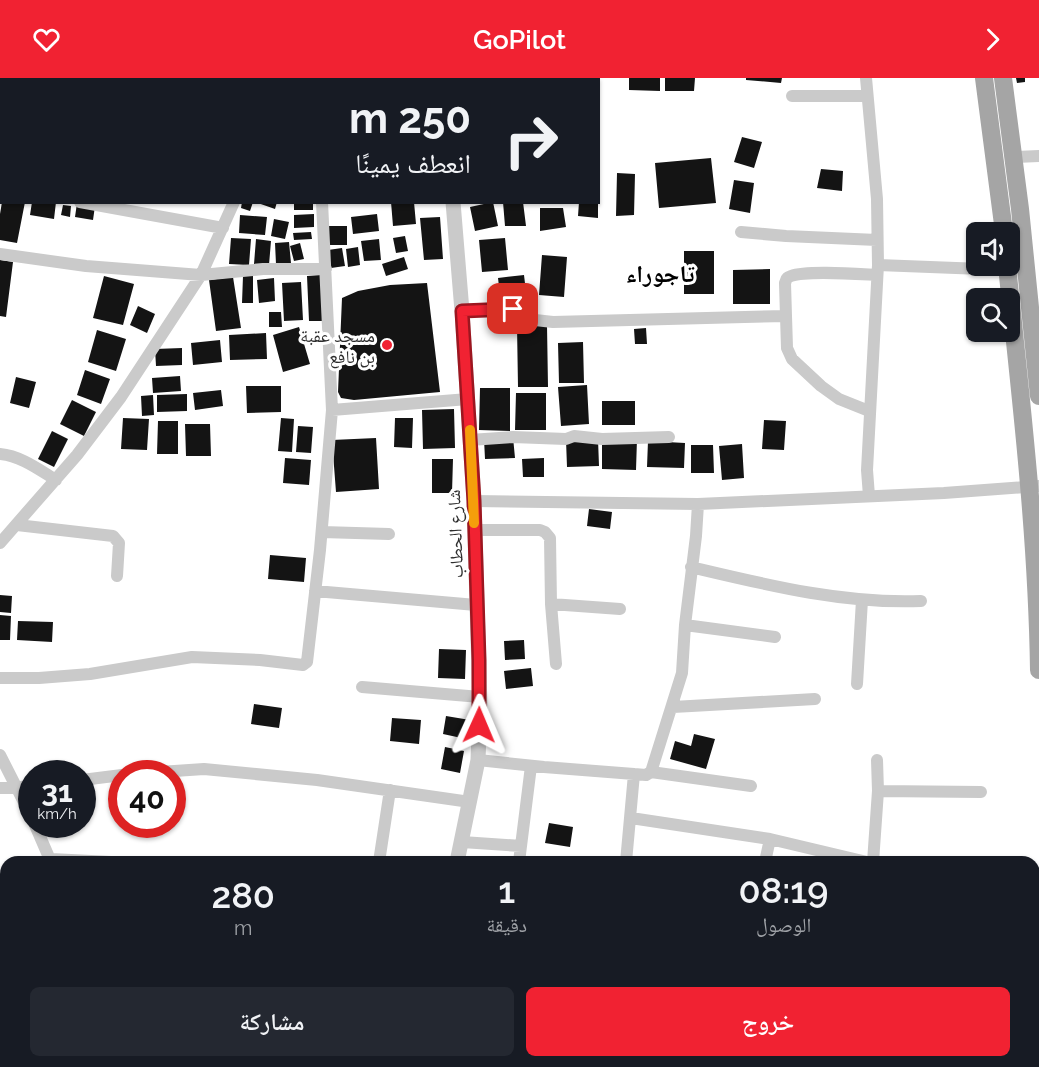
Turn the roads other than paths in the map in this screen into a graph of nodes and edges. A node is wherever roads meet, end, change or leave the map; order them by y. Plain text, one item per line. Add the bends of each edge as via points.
1 (866, 78) edge
2 (984, 78) edge
3 (1003, 78) edge
4 (792, 96) dead end
5 (867, 96) junction
6 (1039, 156) edge
7 (1013, 157) junction
8 (91, 204) edge
9 (233, 204) edge
10 (322, 204) edge
11 (453, 204) edge
12 (1003, 222) edge
13 (223, 228) junction
14 (741, 232) dead end
15 (877, 240) junction
16 (0, 254) edge
17 (326, 269) junction
18 (966, 269) edge
19 (877, 270) junction
20 (201, 275) junction
21 (1008, 276) edge
22 (1035, 309) edge
23 (462, 311) junction
24 (786, 316) junction
25 (1039, 396) edge
26 (468, 399) junction
27 (332, 410) junction
28 (869, 411) junction
29 (669, 437) dead end
30 (470, 440) junction
31 (0, 454) edge
32 (56, 480) junction
33 (1034, 486) edge
34 (869, 496) junction
35 (474, 501) junction
36 (698, 504) junction
37 (17, 525) junction
38 (475, 530) junction
39 (322, 532) junction
40 (389, 534) dead end
41 (0, 543) edge
42 (691, 567) junction
43 (117, 576) dead end
44 (315, 591) junction
45 (862, 600) junction
46 (921, 601) dead end
47 (551, 604) junction
48 (476, 605) junction
49 (620, 609) dead end
50 (685, 625) junction
51 (776, 637) dead end
52 (556, 664) dead end
53 (1039, 669) edge
54 (0, 678) edge
55 (857, 684) dead end
56 (362, 687) dead end
57 (480, 698) junction
58 (815, 699) dead end
59 (673, 707) junction
60 (0, 755) edge
61 (478, 759) junction
62 (877, 760) dead end
63 (531, 766) junction
64 (186, 770) edge
65 (651, 772) junction
66 (634, 774) junction
67 (751, 786) dead end
68 (0, 788) edge
69 (17, 788) joint
70 (390, 790) junction
71 (878, 791) junction
72 (981, 792) dead end
73 (470, 802) junction
74 (631, 818) junction
75 (41, 838) edge
76 (770, 839) junction
77 (462, 842) junction
78 (521, 846) junction
79 (49, 856) edge
80 (380, 856) edge
81 (458, 856) edge
82 (520, 856) edge
83 (627, 856) edge
84 (766, 856) edge
85 (842, 856) edge
86 (873, 856) edge

1 - 5 street
2 - 12 main road
3 - 7 main road
4 - 5 street
5 - 15 street
6 - 7 street
7 - 22 main road
8 - 13 street
9 - 13 street
10 - 17 street
11 - 23 street, شارع الحطاب
13 - 20 street
14 - 15 street
15 - 19 street
16 - 20 street
17 - 20 street via 262,269
17 - 27 street
18 - 19 street
19 - 24 street via 787,278
19 - 28 street
20 - 32 street via 121,397
21 - 33 main road
22 - 25 main road
23 - 24 street via 510,308 535,320 553,322
23 - 26 street, شارع الحطاب
24 - 28 street via 787,348 792,359 839,399
26 - 27 street
26 - 30 street, شارع الحطاب
27 - 39 street
28 - 34 street
29 - 30 street
30 - 35 street, شارع الحطاب
31 - 32 street via 16,457
32 - 37 street
33 - 34 street
33 - 53 main road
34 - 36 street
35 - 36 street
35 - 38 street, شارع الحطاب
36 - 42 street
37 - 41 street
37 - 43 street via 112,536 119,543
38 - 47 street via 545,532 550,538
38 - 48 street, شارع الحطاب
39 - 40 street
39 - 44 street
42 - 45 street via 792,590
42 - 50 street
44 - 48 street
44 - 54 street via 307,662 303,665 192,657 90,674
45 - 46 street
45 - 55 street
47 - 49 street
47 - 52 street
48 - 57 street, شارع الحطاب
50 - 51 street
50 - 59 street via 682,673
56 - 57 street
57 - 61 street, شارع الحطاب
58 - 59 street
59 - 65 street
60 - 69 street
61 - 63 street
61 - 73 street, شارع الحطاب
62 - 71 street
63 - 66 street
63 - 78 street
64 - 70 street
65 - 66 street
65 - 67 street
66 - 74 street
68 - 69 street
70 - 73 street
70 - 80 street
71 - 72 street
71 - 86 street
73 - 77 street, شارع الحطاب
74 - 76 street
74 - 83 street
75 - 79 street
76 - 84 street
76 - 85 street
77 - 78 street
77 - 81 street, شارع الحطاب
78 - 82 street

